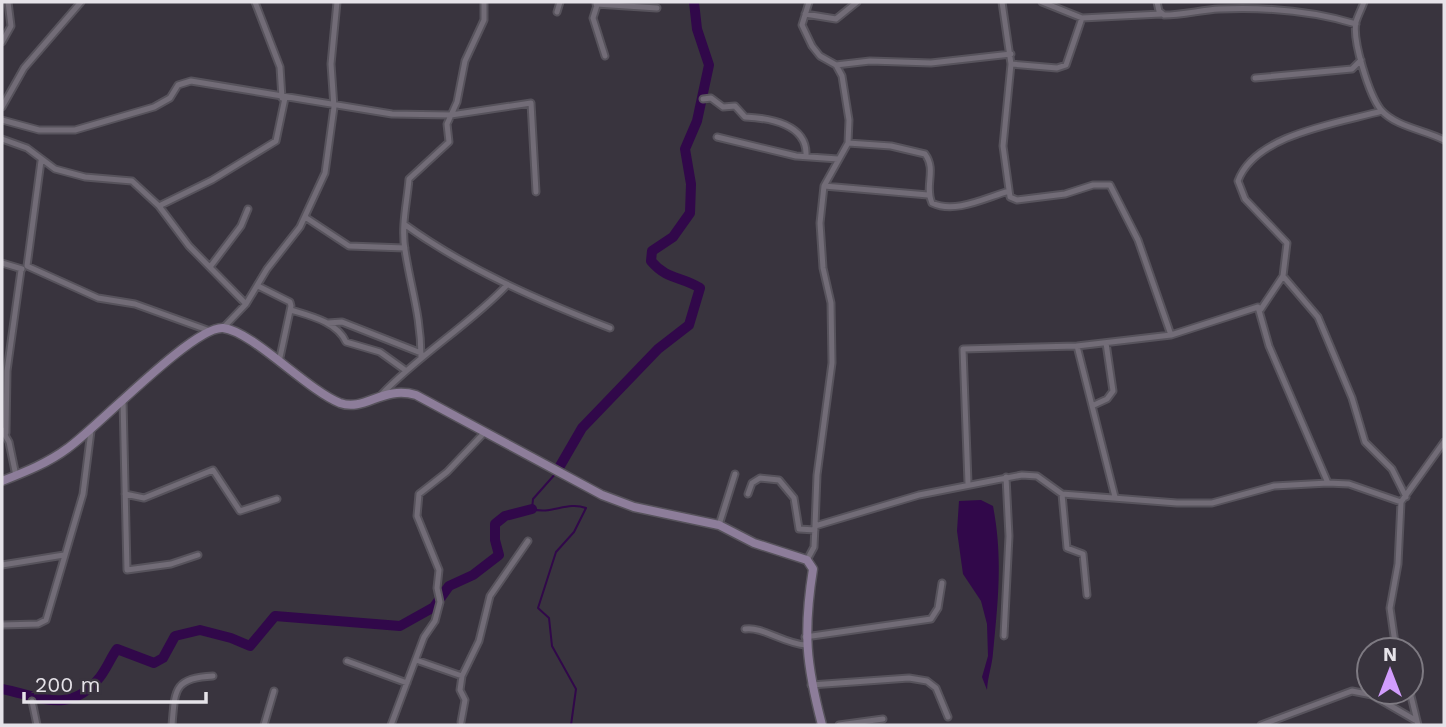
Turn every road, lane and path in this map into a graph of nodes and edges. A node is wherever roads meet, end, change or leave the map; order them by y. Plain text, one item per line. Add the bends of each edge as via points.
1 (8, 2) edge
2 (81, 2) edge
3 (255, 2) edge
4 (337, 2) edge
5 (484, 2) edge
6 (560, 2) edge
7 (809, 2) edge
8 (856, 2) edge
9 (1002, 2) edge
10 (1042, 2) edge
11 (1157, 2) edge
12 (1248, 2) edge
13 (1364, 2) edge
14 (597, 3) edge
15 (657, 8) dead end
16 (1247, 10) junction
17 (557, 12) dead end
18 (805, 14) junction
19 (1161, 14) junction
20 (1082, 18) junction
21 (1356, 24) junction
22 (2, 43) edge
23 (1011, 54) junction
24 (605, 56) dead end
25 (1361, 60) junction
26 (1012, 64) junction
27 (836, 65) junction
28 (1255, 78) dead end
29 (284, 98) junction
30 (703, 99) dead end
31 (2, 107) edge
32 (334, 107) junction
33 (1382, 111) junction
34 (451, 115) junction
35 (2, 120) edge
36 (717, 137) dead end
37 (2, 139) edge
38 (1444, 139) edge
39 (848, 143) junction
40 (806, 156) junction
41 (838, 159) junction
42 (41, 161) junction
43 (824, 186) junction
44 (1009, 191) junction
45 (536, 192) dead end
46 (928, 195) junction
47 (159, 206) junction
48 (247, 209) dead end
49 (305, 217) junction
50 (404, 224) junction
51 (405, 248) junction
52 (2, 263) edge
53 (27, 266) junction
54 (210, 267) junction
55 (21, 270) junction
56 (1283, 276) junction
57 (507, 285) junction
58 (258, 286) junction
59 (246, 304) junction
60 (1261, 309) junction
61 (291, 310) junction
62 (327, 323) junction
63 (223, 328) junction
64 (610, 328) dead end
65 (210, 331) junction
66 (1171, 335) junction
67 (1106, 343) junction
68 (1077, 346) junction
69 (421, 355) junction
70 (279, 362) junction
71 (405, 370) junction
72 (382, 394) junction
73 (123, 400) junction
74 (1094, 405) junction
75 (4, 431) edge
76 (91, 431) junction
77 (484, 433) junction
78 (1444, 442) edge
79 (735, 474) dead end
80 (16, 476) junction
81 (1006, 477) junction
82 (2, 481) edge
83 (968, 483) junction
84 (1328, 483) junction
85 (125, 494) junction
86 (748, 494) dead end
87 (1062, 494) junction
88 (1115, 497) junction
89 (277, 499) dead end
90 (1404, 499) junction
91 (719, 525) junction
92 (815, 528) junction
93 (528, 541) dead end
94 (64, 555) junction
95 (198, 555) dead end
96 (807, 560) junction
97 (2, 565) edge
98 (942, 583) dead end
99 (1087, 595) dead end
100 (2, 625) edge
101 (745, 629) dead end
102 (1004, 636) dead end
103 (1394, 636) edge
104 (806, 641) junction
105 (416, 660) junction
106 (347, 661) dead end
107 (213, 676) dead end
108 (463, 676) junction
109 (407, 683) junction
110 (811, 685) junction
111 (274, 691) dead end
112 (32, 701) dead end
113 (948, 717) dead end
114 (883, 719) dead end
115 (461, 722) dead end
116 (1416, 723) edge
117 (394, 724) edge
118 (37, 725) edge
119 (172, 725) edge
120 (264, 725) edge
121 (822, 725) edge
122 (839, 725) edge
123 (1261, 725) edge

1 - 22 street via 11,26
2 - 31 street via 24,68
3 - 29 street via 280,67
4 - 32 street via 331,64
5 - 34 street via 484,20 465,61
6 - 17 street
7 - 18 street
8 - 18 street via 836,19
9 - 23 street
10 - 20 street
11 - 19 street
12 - 16 street
13 - 21 street
14 - 15 street
14 - 24 street via 593,18
16 - 19 street
16 - 21 street via 1311,12
18 - 27 street via 802,25 811,46
19 - 20 street
20 - 26 street via 1066,65
21 - 25 street
23 - 26 street
23 - 27 street via 940,62
25 - 28 street via 1352,69
25 - 33 street
26 - 44 street via 1003,146
27 - 39 street via 846,87
29 - 32 street
29 - 35 street via 191,81 178,85 170,98 154,107 75,130 39,130
29 - 47 street via 276,141
30 - 40 street via 714,99 723,107 735,106 745,117 782,121 804,143
32 - 34 street
32 - 49 street via 325,173
33 - 38 street
33 - 56 street via 1286,138 1264,149 1241,171 1238,181 1245,199 1287,243
34 - 45 street via 531,103
34 - 50 street via 445,149 410,176
36 - 40 street
37 - 42 street via 26,148
39 - 41 street
39 - 46 street via 925,154 932,171
40 - 41 street
41 - 43 street
42 - 47 street via 85,177 132,181
42 - 53 street
43 - 46 street
43 - 92 street via 820,223 831,303 832,363
44 - 46 street via 947,208 932,203
44 - 66 street via 1017,200 1093,185 1110,186 1138,240
47 - 54 street
48 - 54 street via 241,226
49 - 51 street via 349,246
49 - 58 street
50 - 51 street
50 - 57 street
51 - 69 street via 421,324
52 - 55 street
53 - 55 street
53 - 65 street via 98,298 135,304
54 - 59 street
55 - 75 street
56 - 60 street
56 - 90 street via 1318,317 1352,398 1364,442 1392,469
57 - 64 street
57 - 69 street via 482,311
58 - 59 street
58 - 61 street via 290,302
59 - 63 street
60 - 66 street via 1254,306
60 - 84 street via 1269,346
61 - 62 street
61 - 70 street
62 - 69 street via 342,322
62 - 71 street via 342,333 346,342 380,352
63 - 65 street
63 - 70 street via 240,334
65 - 73 street via 179,351
66 - 67 street
67 - 68 street
67 - 74 street via 1113,391
68 - 74 street
68 - 83 street via 961,351
69 - 71 street
70 - 72 street via 340,403 359,405
71 - 72 street
72 - 77 street via 416,395
73 - 76 street
73 - 85 street
74 - 88 street
75 - 80 street
76 - 80 street
76 - 94 street via 83,494
77 - 91 street via 563,476 634,507
77 - 105 street via 419,494 417,516 439,570 440,602
78 - 90 street
79 - 91 street
80 - 82 street
81 - 83 street
81 - 87 street via 1037,476
81 - 102 street via 1009,536
83 - 92 street
84 - 88 street via 1264,487 1202,504
84 - 90 street
85 - 89 street via 144,498 214,470 240,511
85 - 95 street via 127,571
86 - 92 street via 760,478 779,480 794,498 797,527
87 - 88 street
87 - 99 street via 1067,548 1084,556
90 - 103 street via 1390,608
91 - 96 street via 754,543
92 - 96 street via 814,547
93 - 108 street via 490,596 479,641
94 - 97 street
94 - 100 street via 46,620
96 - 104 street via 813,569
98 - 104 street via 938,608 930,619
101 - 104 street via 756,627 779,640
104 - 110 street
105 - 108 street
105 - 109 street
106 - 109 street
107 - 119 street via 181,682
108 - 115 street
109 - 117 street
110 - 113 street via 920,679 936,688
110 - 121 street
111 - 120 street
112 - 118 street
114 - 122 street
116 - 123 street via 1382,699 1352,691

